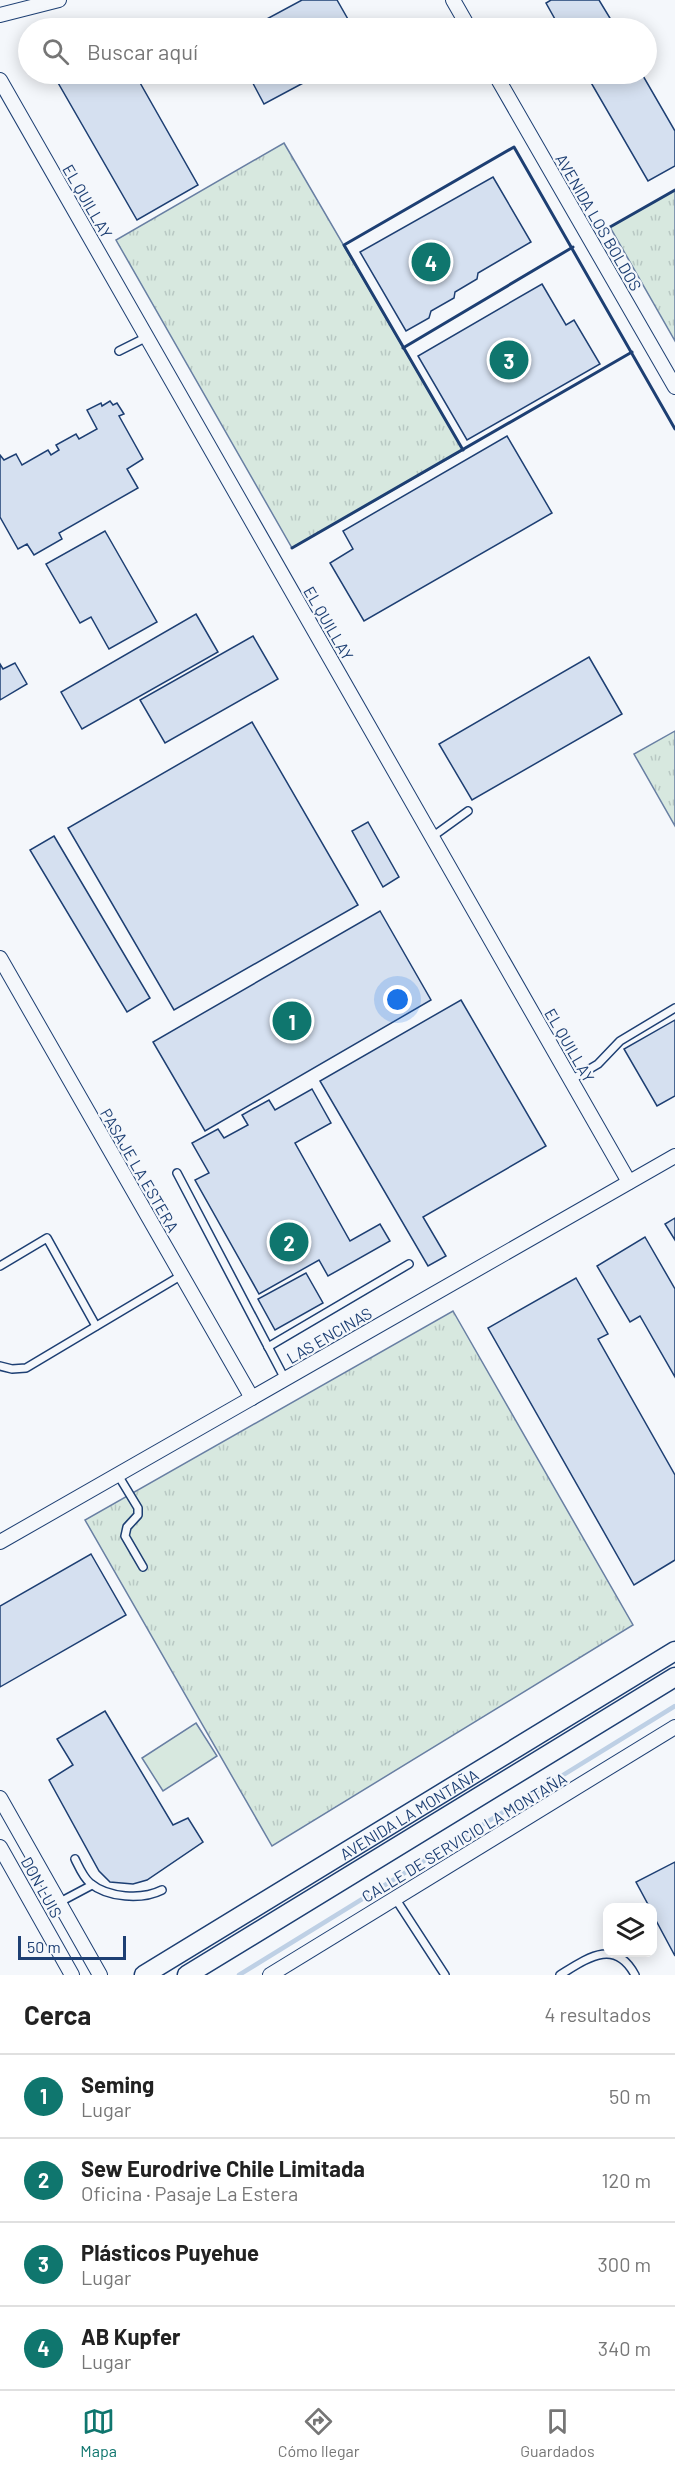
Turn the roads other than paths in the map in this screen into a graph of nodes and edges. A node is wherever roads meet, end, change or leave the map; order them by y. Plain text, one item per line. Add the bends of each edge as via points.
1 (59, 0) edge
2 (453, 0) edge
3 (0, 15) edge
4 (463, 18) edge
5 (0, 80) edge
6 (501, 84) edge
7 (147, 337) junction
8 (119, 351) dead end
9 (675, 387) edge
10 (468, 811) dead end
11 (432, 837) junction
12 (0, 958) edge
13 (675, 1008) edge
14 (571, 1080) junction
15 (675, 1156) edge
16 (177, 1173) dead end
17 (629, 1182) junction
18 (410, 1264) dead end
19 (0, 1266) edge
20 (182, 1275) junction
21 (96, 1326) junction
22 (268, 1347) junction
23 (0, 1366) edge
24 (285, 1379) junction
25 (252, 1398) junction
26 (118, 1474) junction
27 (0, 1542) edge
28 (143, 1567) dead end
29 (675, 1651) edge
30 (675, 1677) edge
31 (675, 1727) edge
32 (0, 1798) edge
33 (0, 1847) edge
34 (75, 1859) dead end
35 (92, 1885) junction
36 (162, 1890) dead end
37 (395, 1898) junction
38 (60, 1902) junction
39 (72, 1975) edge
40 (100, 1975) edge
41 (144, 1975) edge
42 (187, 1975) edge
43 (270, 1975) edge
44 (445, 1975) edge
45 (560, 1975) edge
46 (635, 1975) edge

1 - 3 street
2 - 4 street
5 - 7 street, EL QUILLAY
6 - 9 street, AVENIDA LOS BOLDOS
7 - 8 lane
7 - 11 street, EL QUILLAY
10 - 11 lane
11 - 14 street, EL QUILLAY
12 - 20 street, PASAJE LA ESTERA
13 - 14 lane via 620,1041 598,1064
14 - 17 street, EL QUILLAY
15 - 17 street, LAS ENCINAS
16 - 22 lane
17 - 24 street, LAS ENCINAS
18 - 22 lane
19 - 21 lane via 47,1238
20 - 21 lane
20 - 25 street, PASAJE LA ESTERA
21 - 23 lane via 26,1368
22 - 24 lane
24 - 25 street, LAS ENCINAS
25 - 26 street, LAS ENCINAS
26 - 27 street, LAS ENCINAS
26 - 28 lane via 138,1508 125,1536
29 - 41 main road, AVENIDA LA MONTAÑA
30 - 42 main road, AVENIDA LA MONTAÑA
31 - 37 street, CALLE DE SERVICIO LA MONTAÑA
32 - 38 street
33 - 39 street, DON LUIS
34 - 35 lane
35 - 36 lane via 130,1896
35 - 38 lane
37 - 43 street, CALLE DE SERVICIO LA MONTAÑA
37 - 44 lane
38 - 40 street
45 - 46 lane via 590,1957 613,1954

